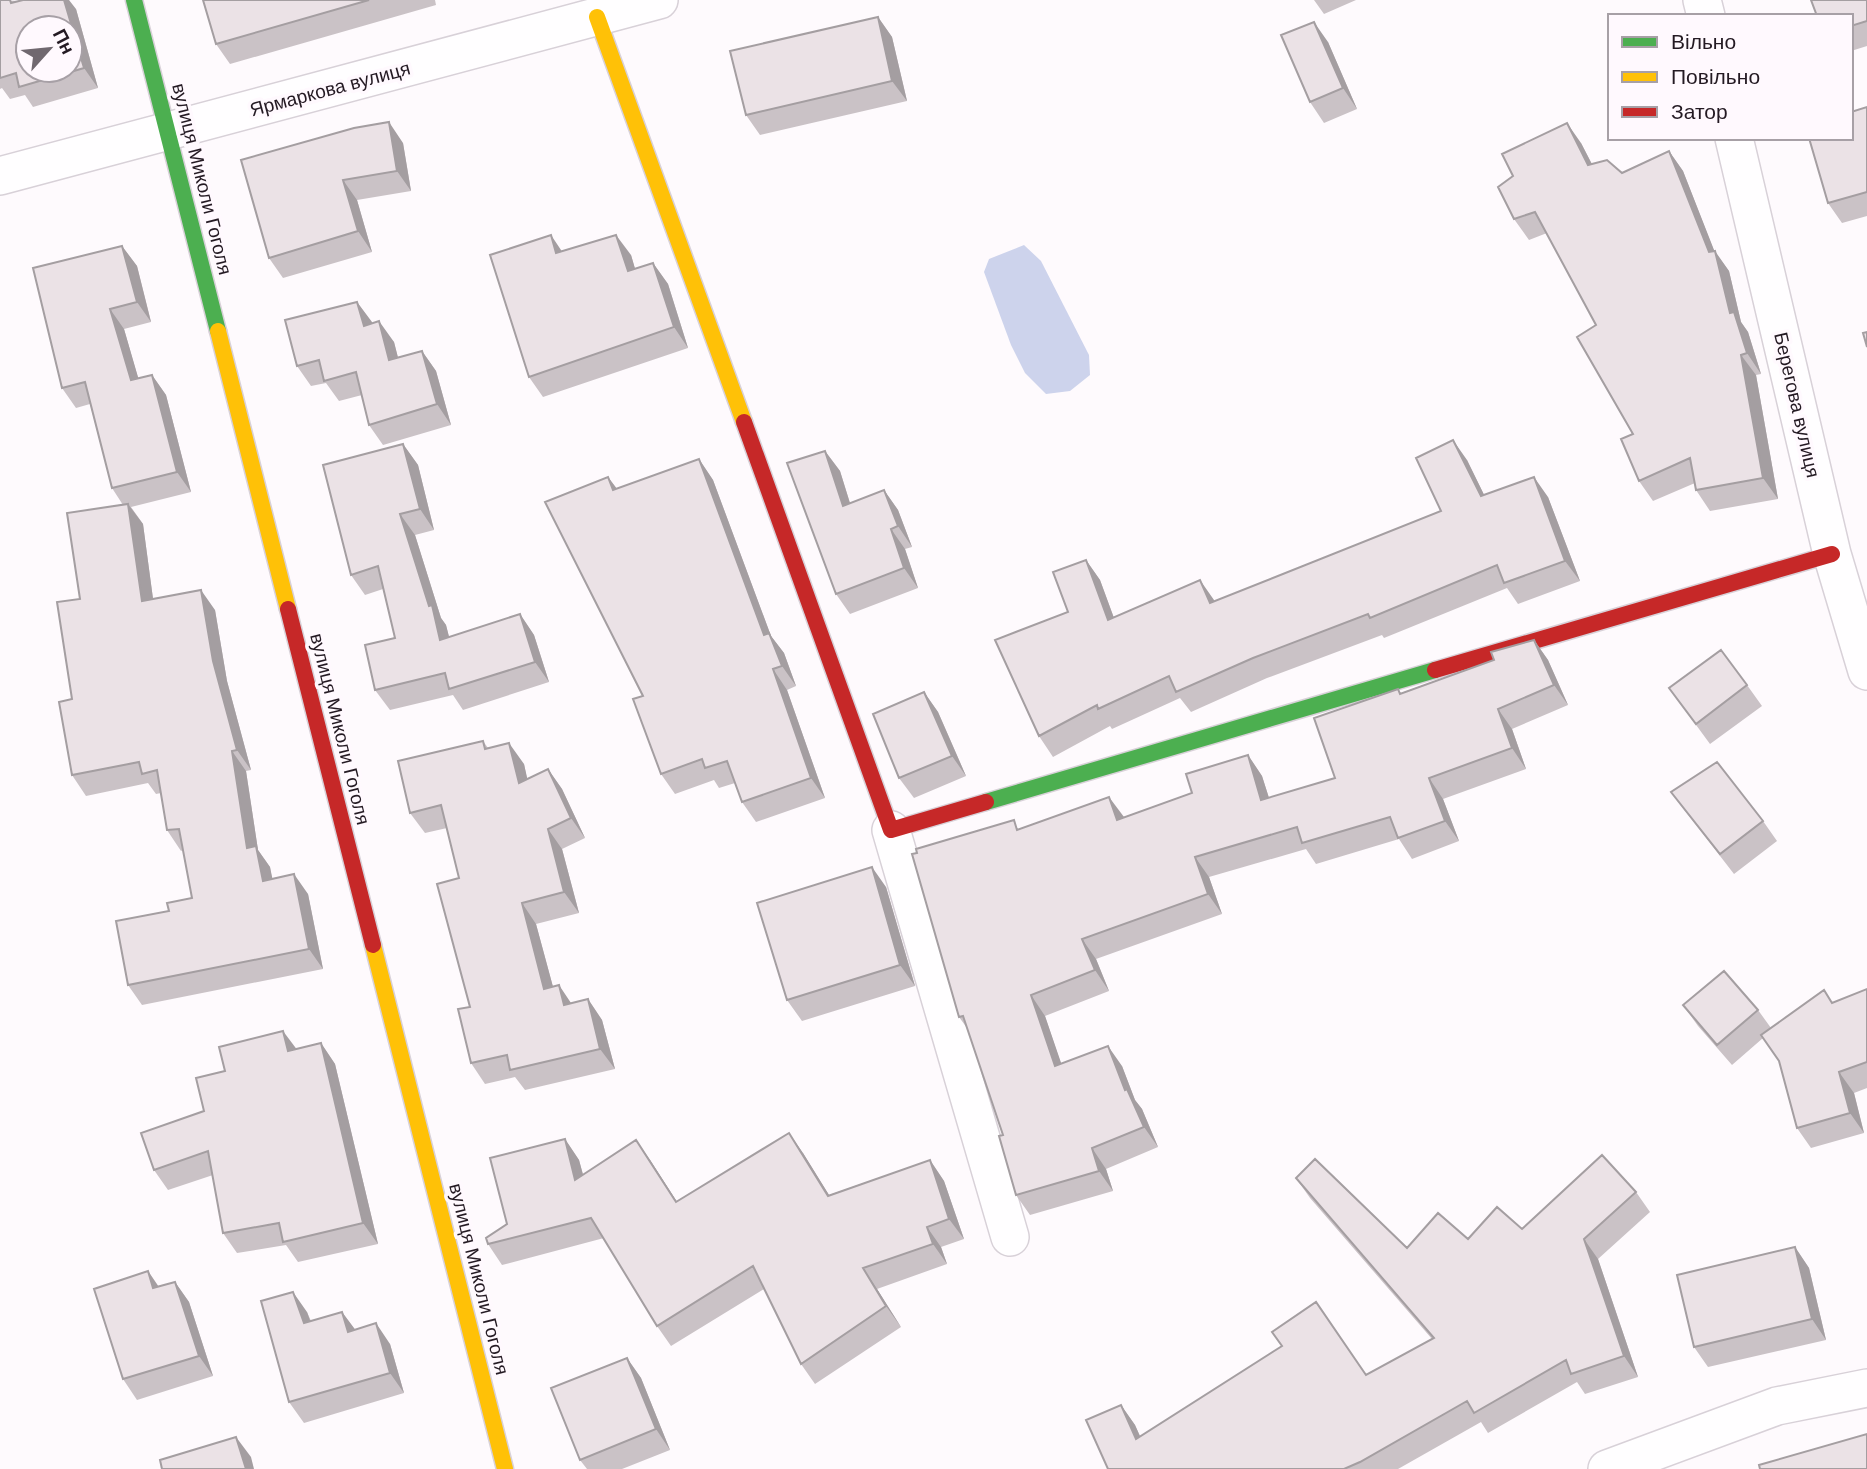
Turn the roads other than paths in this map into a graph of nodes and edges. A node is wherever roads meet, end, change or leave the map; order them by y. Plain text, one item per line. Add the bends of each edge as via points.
1 (134, 0) edge
2 (659, 0) edge
3 (597, 17) junction
4 (169, 133) junction
5 (1734, 140) edge
6 (0, 176) edge
7 (1832, 554) junction
8 (1867, 671) edge
9 (891, 830) junction
10 (1010, 1237) dead end
11 (1867, 1388) edge
12 (505, 1469) edge
13 (1607, 1469) edge

1 - 4 street, вулиця Миколи Гоголя
2 - 3 street, Ярмаркова вулиця
3 - 4 street, Ярмаркова вулиця
3 - 9 street
4 - 6 street, Ярмаркова вулиця
4 - 12 street, вулиця Миколи Гоголя
5 - 7 street, Берегова вулиця
7 - 8 street, Берегова вулиця
7 - 9 street
9 - 10 street
11 - 13 street via 1777,1406

